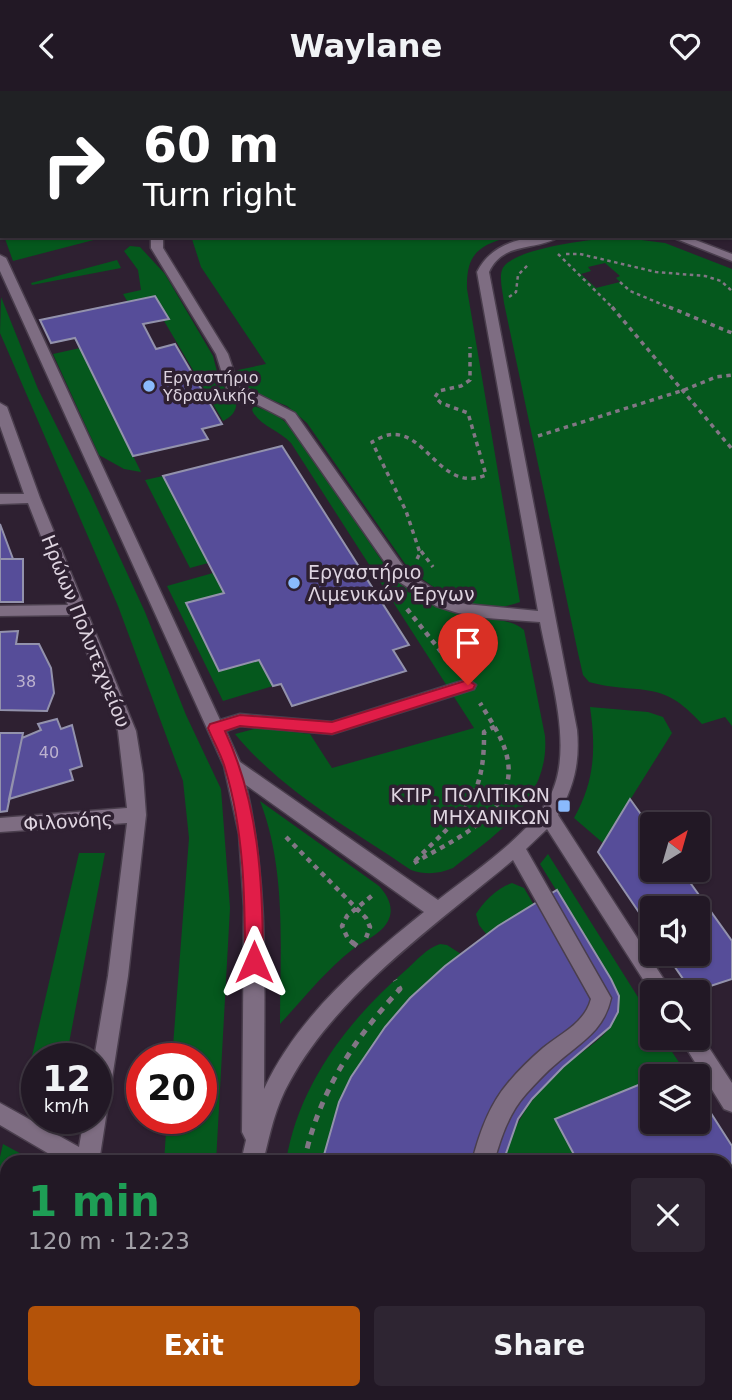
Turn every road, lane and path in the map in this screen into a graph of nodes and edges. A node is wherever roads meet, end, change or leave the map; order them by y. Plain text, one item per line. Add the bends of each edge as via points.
1 (157, 238) edge
2 (547, 238) edge
3 (550, 238) edge
4 (679, 238) edge
5 (0, 258) edge
6 (732, 258) edge
7 (620, 282) dead end
8 (732, 333) edge
9 (732, 375) edge
10 (684, 390) junction
11 (0, 407) edge
12 (372, 442) dead end
13 (514, 444) junction
14 (732, 449) edge
15 (33, 498) junction
16 (0, 499) edge
17 (418, 546) dead end
18 (77, 610) junction
19 (0, 611) edge
20 (546, 617) junction
21 (468, 685) dead end
22 (215, 728) junction
23 (233, 766) junction
24 (242, 811) junction
25 (547, 814) junction
26 (137, 815) junction
27 (0, 825) edge
28 (515, 847) junction
29 (411, 865) joint
30 (356, 909) junction
31 (439, 912) junction
32 (357, 946) junction
33 (377, 964) junction
34 (654, 980) edge
35 (107, 1043) edge
36 (699, 1050) edge
37 (732, 1102) edge
38 (0, 1113) edge
39 (92, 1134) edge
40 (74, 1155) edge
41 (87, 1155) edge
42 (252, 1155) edge
43 (253, 1155) edge
44 (306, 1155) edge
45 (485, 1155) edge

1 - 20 street via 157,248 222,354 232,386 290,416 403,577 442,602 464,609
2 - 13 street via 497,253 483,272
3 - 10 path via 559,255 624,319
4 - 6 street
5 - 22 street
7 - 8 path via 630,291
9 - 10 path
10 - 13 path
10 - 14 path
11 - 15 street, Ηρώων Πολυτεχνείου
12 - 17 path
13 - 20 street
15 - 16 street
15 - 18 street, Ηρώων Πολυτεχνείου
18 - 19 street
18 - 26 street, Ηρώων Πολυτεχνείου via 127,731
20 - 25 street via 569,752 564,786
21 - 22 street via 332,728 240,720
22 - 23 street
23 - 24 street
23 - 31 street
24 - 30 path via 278,830
24 - 42 street via 254,907
25 - 28 street
25 - 34 street
26 - 27 street, Φιλονόης
26 - 35 street, Ηρώων Πολυτεχνείου
28 - 31 street
28 - 45 street via 601,999 596,1017 547,1059 500,1112
29 - 29 path via 475,827 502,802 509,757 496,726 484,732 482,778 474,794
30 - 32 path via 370,927
30 - 32 path via 342,926
31 - 33 street
32 - 33 path
33 - 43 street via 337,1001 293,1057 268,1104
33 - 44 path via 400,989 337,1071 324,1095
36 - 37 street
38 - 40 street
39 - 41 street

